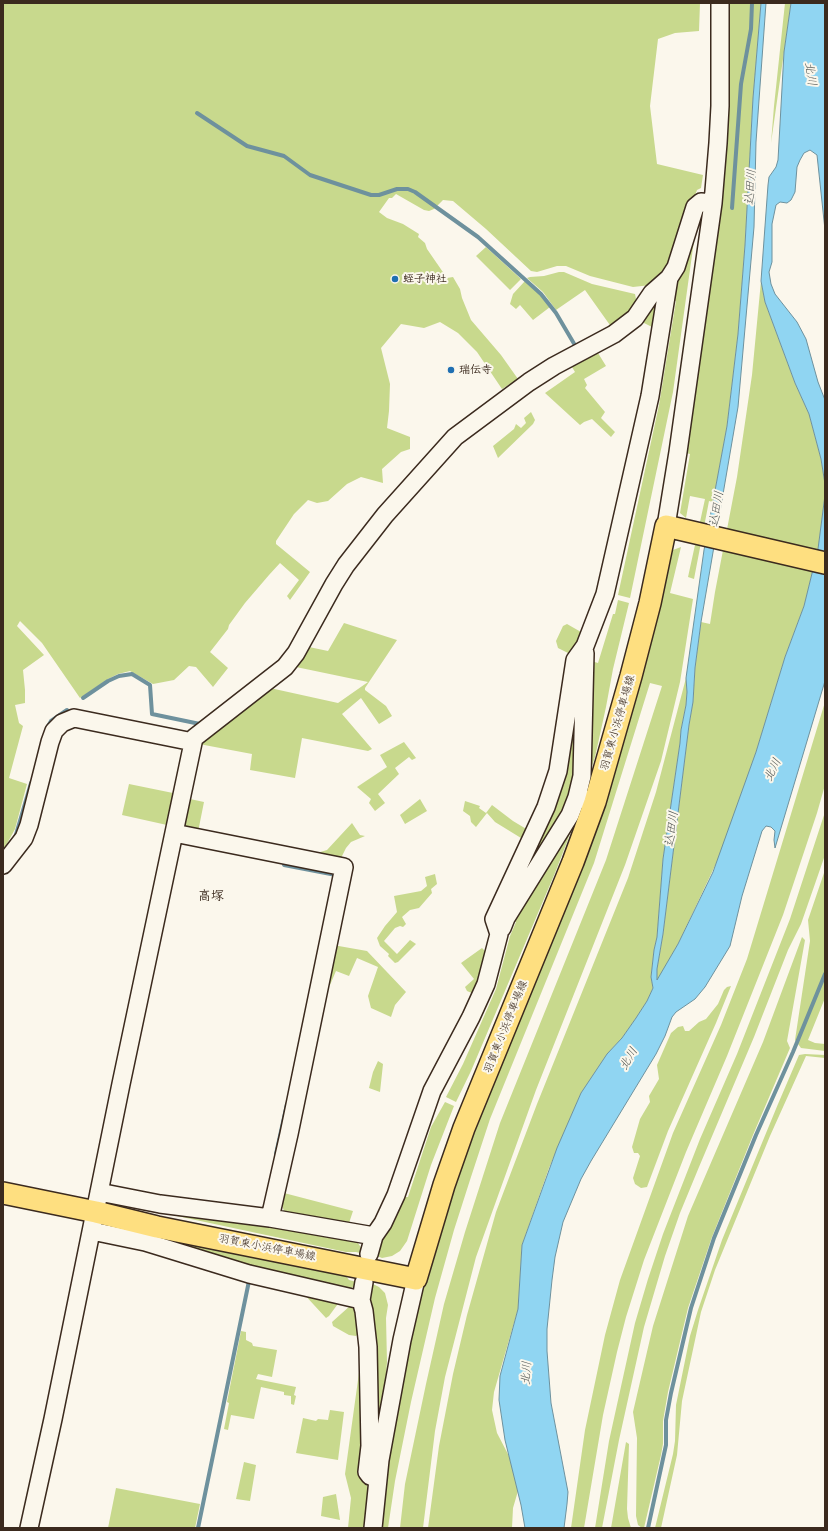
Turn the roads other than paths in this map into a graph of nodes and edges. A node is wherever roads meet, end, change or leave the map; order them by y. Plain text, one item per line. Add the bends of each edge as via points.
1 (720, 3) edge
2 (713, 203) junction
3 (669, 278) junction
4 (674, 528) junction
5 (825, 563) edge
6 (585, 646) junction
7 (193, 742) junction
8 (586, 800) junction
9 (174, 833) junction
10 (3, 865) edge
11 (499, 934) junction
12 (99, 1192) junction
13 (3, 1193) edge
14 (270, 1218) junction
15 (94, 1222) junction
16 (374, 1236) junction
17 (369, 1254) dead end
18 (416, 1279) junction
19 (364, 1282) dead end
20 (361, 1300) junction
21 (377, 1486) junction
22 (29, 1528) edge
23 (374, 1528) edge

1 - 2 street via 720,106
2 - 3 street via 701,202 695,207 676,268
2 - 4 street via 679,445
3 - 6 street via 650,396 617,542 605,594
3 - 7 street via 652,294 634,318 614,334 529,382 455,437 385,515 354,554 334,584 296,653 285,667 194,738
4 - 5 main road
4 - 8 main road, 羽賀東小浜停車場線 via 650,603 635,662
6 - 8 street via 582,776
6 - 11 street via 575,660 558,771 546,807 494,919
7 - 9 street
7 - 10 street via 74,718 62,723 50,742 24,838
8 - 11 street via 570,815 506,918
8 - 18 main road, 羽賀東小浜停車場線 via 573,862 464,1128
9 - 12 street
9 - 14 street via 344,867
11 - 16 street via 486,984 432,1091 396,1195
12 - 14 street via 160,1204
12 - 15 street
13 - 15 main road, 羽賀東小浜停車場線
14 - 16 street
15 - 18 main road, 羽賀東小浜停車場線 via 157,1227
15 - 20 street via 145,1242 249,1274
15 - 22 street
16 - 17 street
18 - 21 street via 402,1340
19 - 20 street
20 - 21 street via 368,1347 370,1446 367,1472
21 - 23 street

